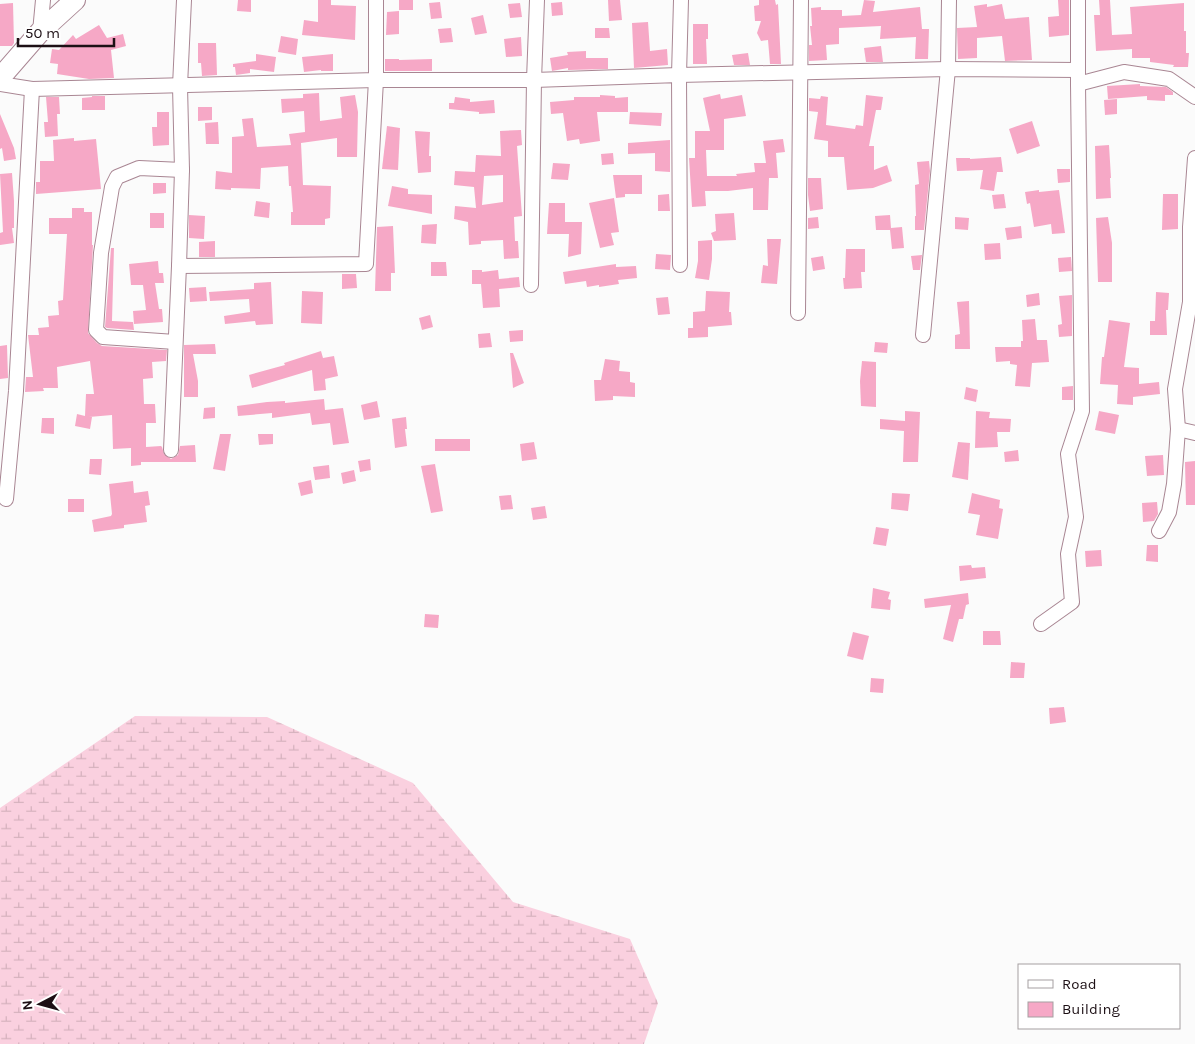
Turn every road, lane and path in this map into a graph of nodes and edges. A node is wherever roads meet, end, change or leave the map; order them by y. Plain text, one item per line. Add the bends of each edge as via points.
1 (43, 0) edge
2 (75, 0) edge
3 (184, 0) edge
4 (376, 0) edge
5 (537, 0) edge
6 (680, 0) edge
7 (801, 0) edge
8 (949, 0) edge
9 (1078, 0) edge
10 (40, 32) junction
11 (948, 69) junction
12 (801, 72) junction
13 (679, 75) junction
14 (1, 77) edge
15 (1078, 77) junction
16 (376, 80) junction
17 (534, 80) junction
18 (180, 86) junction
19 (32, 89) junction
20 (1195, 96) edge
21 (1195, 158) edge
22 (182, 170) junction
23 (179, 266) junction
24 (680, 266) dead end
25 (531, 286) dead end
26 (798, 313) dead end
27 (923, 335) dead end
28 (175, 342) junction
29 (1178, 429) junction
30 (1195, 433) edge
31 (171, 450) dead end
32 (6, 499) dead end
33 (1159, 531) dead end
34 (1040, 624) dead end

1 - 10 street
2 - 10 main road
3 - 18 street
4 - 16 street
5 - 17 street
6 - 13 street
7 - 12 street
8 - 11 street
9 - 15 street
10 - 14 main road
11 - 12 street
11 - 15 street
11 - 27 street
12 - 13 street
12 - 26 street
13 - 17 street
13 - 24 street
14 - 19 street
15 - 20 street via 1124,72 1169,79
15 - 34 street via 1082,411 1068,454 1076,517 1068,554 1072,602
16 - 17 street
16 - 18 street
16 - 23 street via 366,264
17 - 25 street
18 - 19 street
18 - 22 street
19 - 32 street via 16,390
21 - 29 street via 1190,227 1190,302 1175,388
22 - 23 street
22 - 28 street via 139,168 117,177 112,187 101,253 96,330 103,337
23 - 28 street
28 - 31 street
29 - 30 street
29 - 33 street via 1169,512

